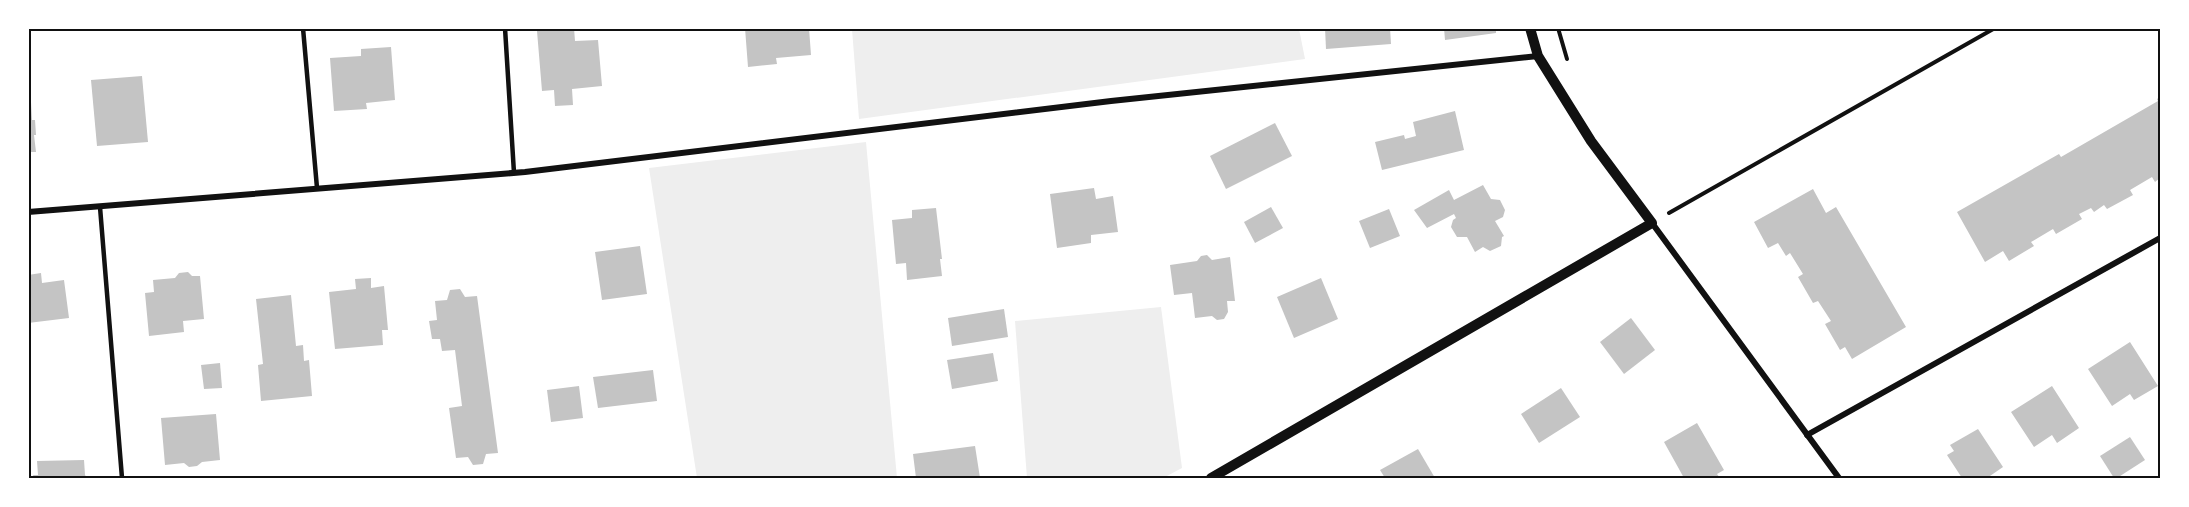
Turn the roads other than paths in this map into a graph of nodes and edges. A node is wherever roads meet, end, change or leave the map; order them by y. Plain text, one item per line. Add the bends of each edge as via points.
1 (303, 28) edge
2 (505, 28) edge
3 (1530, 28) edge
4 (1538, 56) junction
5 (514, 173) junction
6 (317, 188) junction
7 (100, 207) junction
8 (28, 212) edge
9 (1652, 223) junction
10 (2160, 238) edge
11 (1807, 435) junction
12 (122, 478) edge
13 (1211, 478) edge
14 (1839, 478) edge

1 - 6 lane
2 - 5 lane
3 - 4 street
4 - 5 street via 1099,103
4 - 9 street via 1591,141
5 - 6 street
6 - 7 street
7 - 8 street
7 - 12 lane
9 - 11 street
9 - 13 street
10 - 11 street
11 - 14 street

